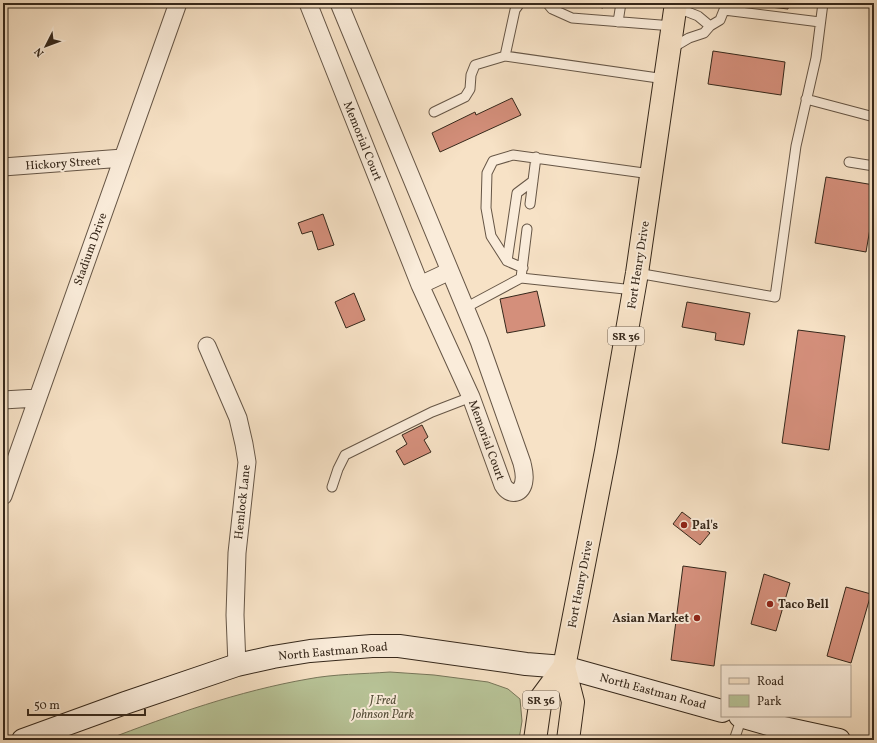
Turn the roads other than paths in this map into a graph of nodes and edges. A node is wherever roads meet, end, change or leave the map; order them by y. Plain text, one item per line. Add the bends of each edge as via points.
1 (178, 3) edge
2 (308, 3) edge
3 (339, 3) edge
4 (520, 3) edge
5 (547, 3) edge
6 (622, 3) edge
7 (823, 3) edge
8 (724, 7) edge
9 (675, 12) edge
10 (618, 22) junction
11 (820, 22) junction
12 (710, 26) junction
13 (669, 49) junction
14 (505, 56) junction
15 (665, 79) junction
16 (806, 99) junction
17 (434, 112) dead end
18 (874, 117) edge
19 (536, 157) junction
20 (123, 158) junction
21 (849, 162) dead end
22 (874, 166) edge
23 (3, 167) edge
24 (651, 174) junction
25 (533, 180) junction
26 (530, 204) dead end
27 (527, 229) dead end
28 (507, 260) junction
29 (523, 268) junction
30 (450, 271) junction
31 (521, 278) junction
32 (636, 282) junction
33 (420, 285) junction
34 (465, 308) junction
35 (207, 346) dead end
36 (471, 397) junction
37 (37, 398) junction
38 (3, 400) edge
39 (332, 486) dead end
40 (3, 496) edge
41 (237, 665) junction
42 (564, 667) junction
43 (721, 710) edge
44 (735, 717) edge
45 (743, 717) edge
46 (23, 740) edge
47 (535, 740) edge
48 (568, 740) edge
49 (734, 740) edge
50 (839, 740) edge

1 - 20 street, Stadium Drive
2 - 33 street, Memorial Court
3 - 30 street, Memorial Court
4 - 14 lane via 515,10
5 - 10 lane via 572,18
6 - 10 lane
7 - 11 lane
8 - 11 lane
8 - 12 lane via 720,20
9 - 10 lane
9 - 12 lane via 698,16
9 - 13 main road, Fort Henry Drive / SR 36
11 - 16 lane via 816,58
12 - 13 lane via 704,33
13 - 15 main road, Fort Henry Drive / SR 36
14 - 15 lane
14 - 17 lane via 475,65 470,89 465,97
15 - 24 main road, Fort Henry Drive / SR 36
16 - 18 lane
16 - 32 lane via 796,146 775,297
19 - 24 lane
19 - 25 lane
19 - 28 lane via 513,155 493,161 487,173 486,208 491,236
20 - 23 street, Hickory Street
20 - 37 street, Stadium Drive
21 - 22 lane
24 - 32 main road, Fort Henry Drive / SR 36
25 - 26 lane
25 - 28 lane via 517,193
27 - 29 lane
28 - 29 lane
29 - 31 lane
30 - 33 street
30 - 34 street, Memorial Court
31 - 32 lane
31 - 34 lane
32 - 42 main road, Fort Henry Drive / SR 36
33 - 36 street, Memorial Court
34 - 36 street, Memorial Court via 522,463 524,480 519,492 505,489
35 - 41 street, Hemlock Lane via 238,418 247,462 237,560
36 - 39 lane via 432,412 345,455
37 - 38 street
37 - 40 street, Stadium Drive
41 - 42 main road, North Eastman Road via 310,651 399,646
41 - 46 main road, North Eastman Road
42 - 43 main road, North Eastman Road
42 - 47 main road, Fort Henry Drive / SR 36 via 542,698
42 - 48 main road, Fort Henry Drive / SR 36 via 574,702
44 - 49 lane
45 - 50 main road, North Eastman Road via 778,730

